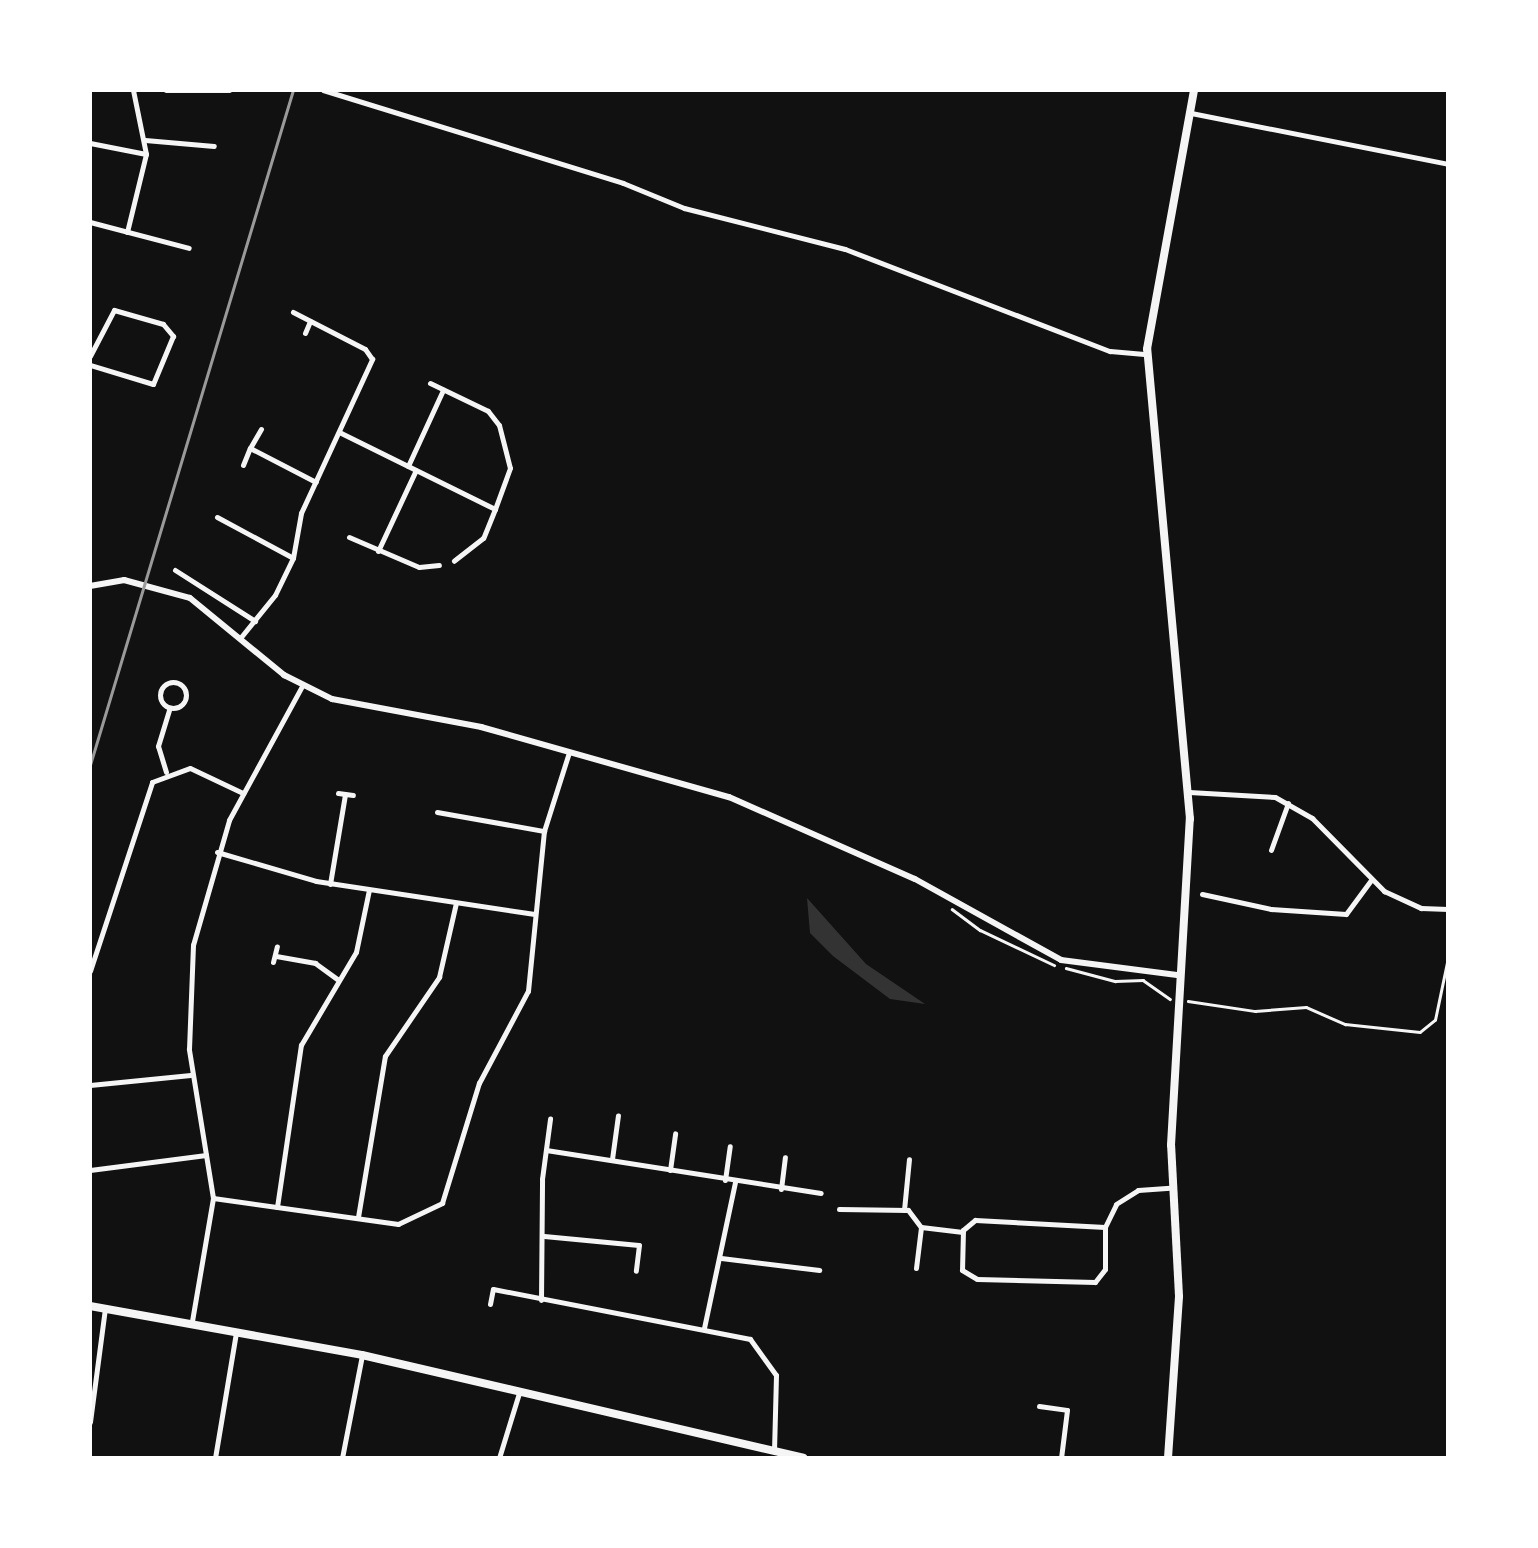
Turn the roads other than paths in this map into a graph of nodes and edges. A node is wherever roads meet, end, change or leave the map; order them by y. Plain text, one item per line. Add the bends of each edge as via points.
1 (133, 90) edge
2 (166, 90) edge
3 (229, 90) edge
4 (323, 90) edge
5 (1194, 90) edge
6 (1190, 113) junction
7 (145, 140) junction
8 (90, 142) edge
9 (214, 146) dead end
10 (146, 154) junction
11 (1448, 164) edge
12 (90, 222) edge
13 (127, 232) junction
14 (189, 248) dead end
15 (293, 312) dead end
16 (310, 321) junction
17 (305, 334) dead end
18 (1147, 354) junction
19 (90, 356) edge
20 (90, 365) edge
21 (430, 383) dead end
22 (444, 390) junction
23 (260, 429) dead end
24 (339, 432) junction
25 (250, 448) junction
26 (243, 466) dead end
27 (408, 466) junction
28 (416, 470) junction
29 (316, 482) junction
30 (495, 509) junction
31 (217, 517) dead end
32 (349, 537) dead end
33 (378, 551) junction
34 (293, 558) junction
35 (454, 561) dead end
36 (440, 565) dead end
37 (175, 570) dead end
38 (90, 586) edge
39 (255, 620) junction
40 (241, 637) junction
41 (302, 686) junction
42 (169, 708) junction
43 (569, 752) junction
44 (166, 772) junction
45 (1187, 792) junction
46 (243, 794) junction
47 (353, 795) dead end
48 (1288, 803) junction
49 (438, 812) dead end
50 (544, 831) junction
51 (1271, 850) dead end
52 (217, 852) junction
53 (1370, 880) junction
54 (330, 884) junction
55 (369, 890) junction
56 (1202, 894) dead end
57 (456, 902) junction
58 (1448, 909) edge
59 (534, 914) junction
60 (277, 946) dead end
61 (90, 971) edge
62 (1178, 975) junction
63 (337, 979) junction
64 (192, 1075) junction
65 (90, 1085) edge
66 (550, 1119) dead end
67 (606, 1122) dead end
68 (676, 1133) dead end
69 (730, 1146) dead end
70 (546, 1150) junction
71 (206, 1155) junction
72 (786, 1157) dead end
73 (612, 1159) junction
74 (909, 1159) dead end
75 (90, 1170) edge
76 (670, 1170) junction
77 (726, 1180) junction
78 (735, 1182) junction
79 (1170, 1188) junction
80 (781, 1189) junction
81 (821, 1194) dead end
82 (212, 1198) junction
83 (277, 1207) junction
84 (838, 1209) dead end
85 (904, 1210) junction
86 (358, 1219) junction
87 (1106, 1227) junction
88 (921, 1228) junction
89 (963, 1232) junction
90 (544, 1236) junction
91 (722, 1258) junction
92 (916, 1268) dead end
93 (818, 1270) dead end
94 (636, 1271) dead end
95 (541, 1300) junction
96 (490, 1304) dead end
97 (90, 1306) edge
98 (105, 1308) junction
99 (192, 1320) junction
100 (704, 1328) junction
101 (236, 1329) junction
102 (362, 1355) junction
103 (519, 1390) junction
104 (1039, 1406) dead end
105 (90, 1422) edge
106 (774, 1451) junction
107 (216, 1458) edge
108 (342, 1458) edge
109 (499, 1458) edge
110 (803, 1458) edge
111 (1061, 1458) edge
112 (1168, 1458) edge

1 - 7 street
2 - 3 street
4 - 18 street via 684,208 845,248 1110,351
5 - 6 main road
6 - 11 street
6 - 18 main road
7 - 9 street
7 - 10 street
8 - 10 street
10 - 13 street
12 - 13 street
13 - 14 street
15 - 16 street
16 - 17 street
16 - 24 street via 371,354
18 - 45 main road
19 - 20 street via 114,310 163,324 173,336 153,384
21 - 22 street
22 - 27 street
22 - 30 street via 488,411 499,426 510,468
23 - 25 street
24 - 27 street
24 - 29 street
25 - 26 street
25 - 29 street
27 - 28 street
28 - 30 street
28 - 33 street
29 - 34 street
30 - 35 street via 487,530
31 - 34 street
32 - 33 street
33 - 36 street via 419,568
34 - 39 street
37 - 39 street
38 - 40 street via 124,580 164,588 190,598
39 - 40 street
40 - 41 street
41 - 43 street
41 - 46 street
42 - 42 street via 160,692 175,682 186,698
42 - 44 street via 158,746
43 - 50 street
43 - 62 street via 729,797 948,898 1061,960
44 - 46 street via 194,769
44 - 61 street via 143,797
45 - 48 street via 1252,792
45 - 62 main road
46 - 52 street
47 - 54 street via 341,793
48 - 51 street
48 - 53 street via 1312,818
49 - 50 street
50 - 59 street
52 - 54 street
52 - 64 street via 190,964
53 - 56 street via 1346,914 1271,909
53 - 58 street via 1412,906
54 - 55 street
55 - 57 street
55 - 63 street via 356,952
57 - 59 street
57 - 86 street via 439,978 385,1056
59 - 86 street via 528,992 478,1083 450,1192 414,1221
60 - 63 street via 274,959 302,958
62 - 79 main road
63 - 83 street via 301,1046
64 - 65 street
64 - 71 street
66 - 70 street
67 - 73 street via 618,1119
68 - 76 street
69 - 77 street
70 - 73 street
70 - 90 street
71 - 75 street
71 - 82 street
72 - 80 street
73 - 76 street
74 - 85 street
76 - 77 street
77 - 78 street
78 - 80 street
78 - 91 street
79 - 87 street via 1126,1195
79 - 112 main road via 1179,1296
80 - 81 street
82 - 83 street
82 - 99 street
83 - 86 street
84 - 85 street
85 - 88 street
87 - 89 street via 975,1220
87 - 89 street via 1104,1270 1085,1284 977,1279 962,1270
88 - 89 street
88 - 92 street
90 - 94 street via 639,1245
90 - 95 street
91 - 93 street
91 - 100 street
95 - 96 street via 498,1290
95 - 100 street
97 - 98 main road
98 - 99 main road
98 - 105 street
99 - 101 main road
100 - 106 street via 742,1335 767,1357 778,1384
101 - 102 main road
101 - 107 street
102 - 103 main road
102 - 108 street
103 - 106 main road
103 - 109 street
104 - 111 street via 1067,1410
106 - 110 main road

